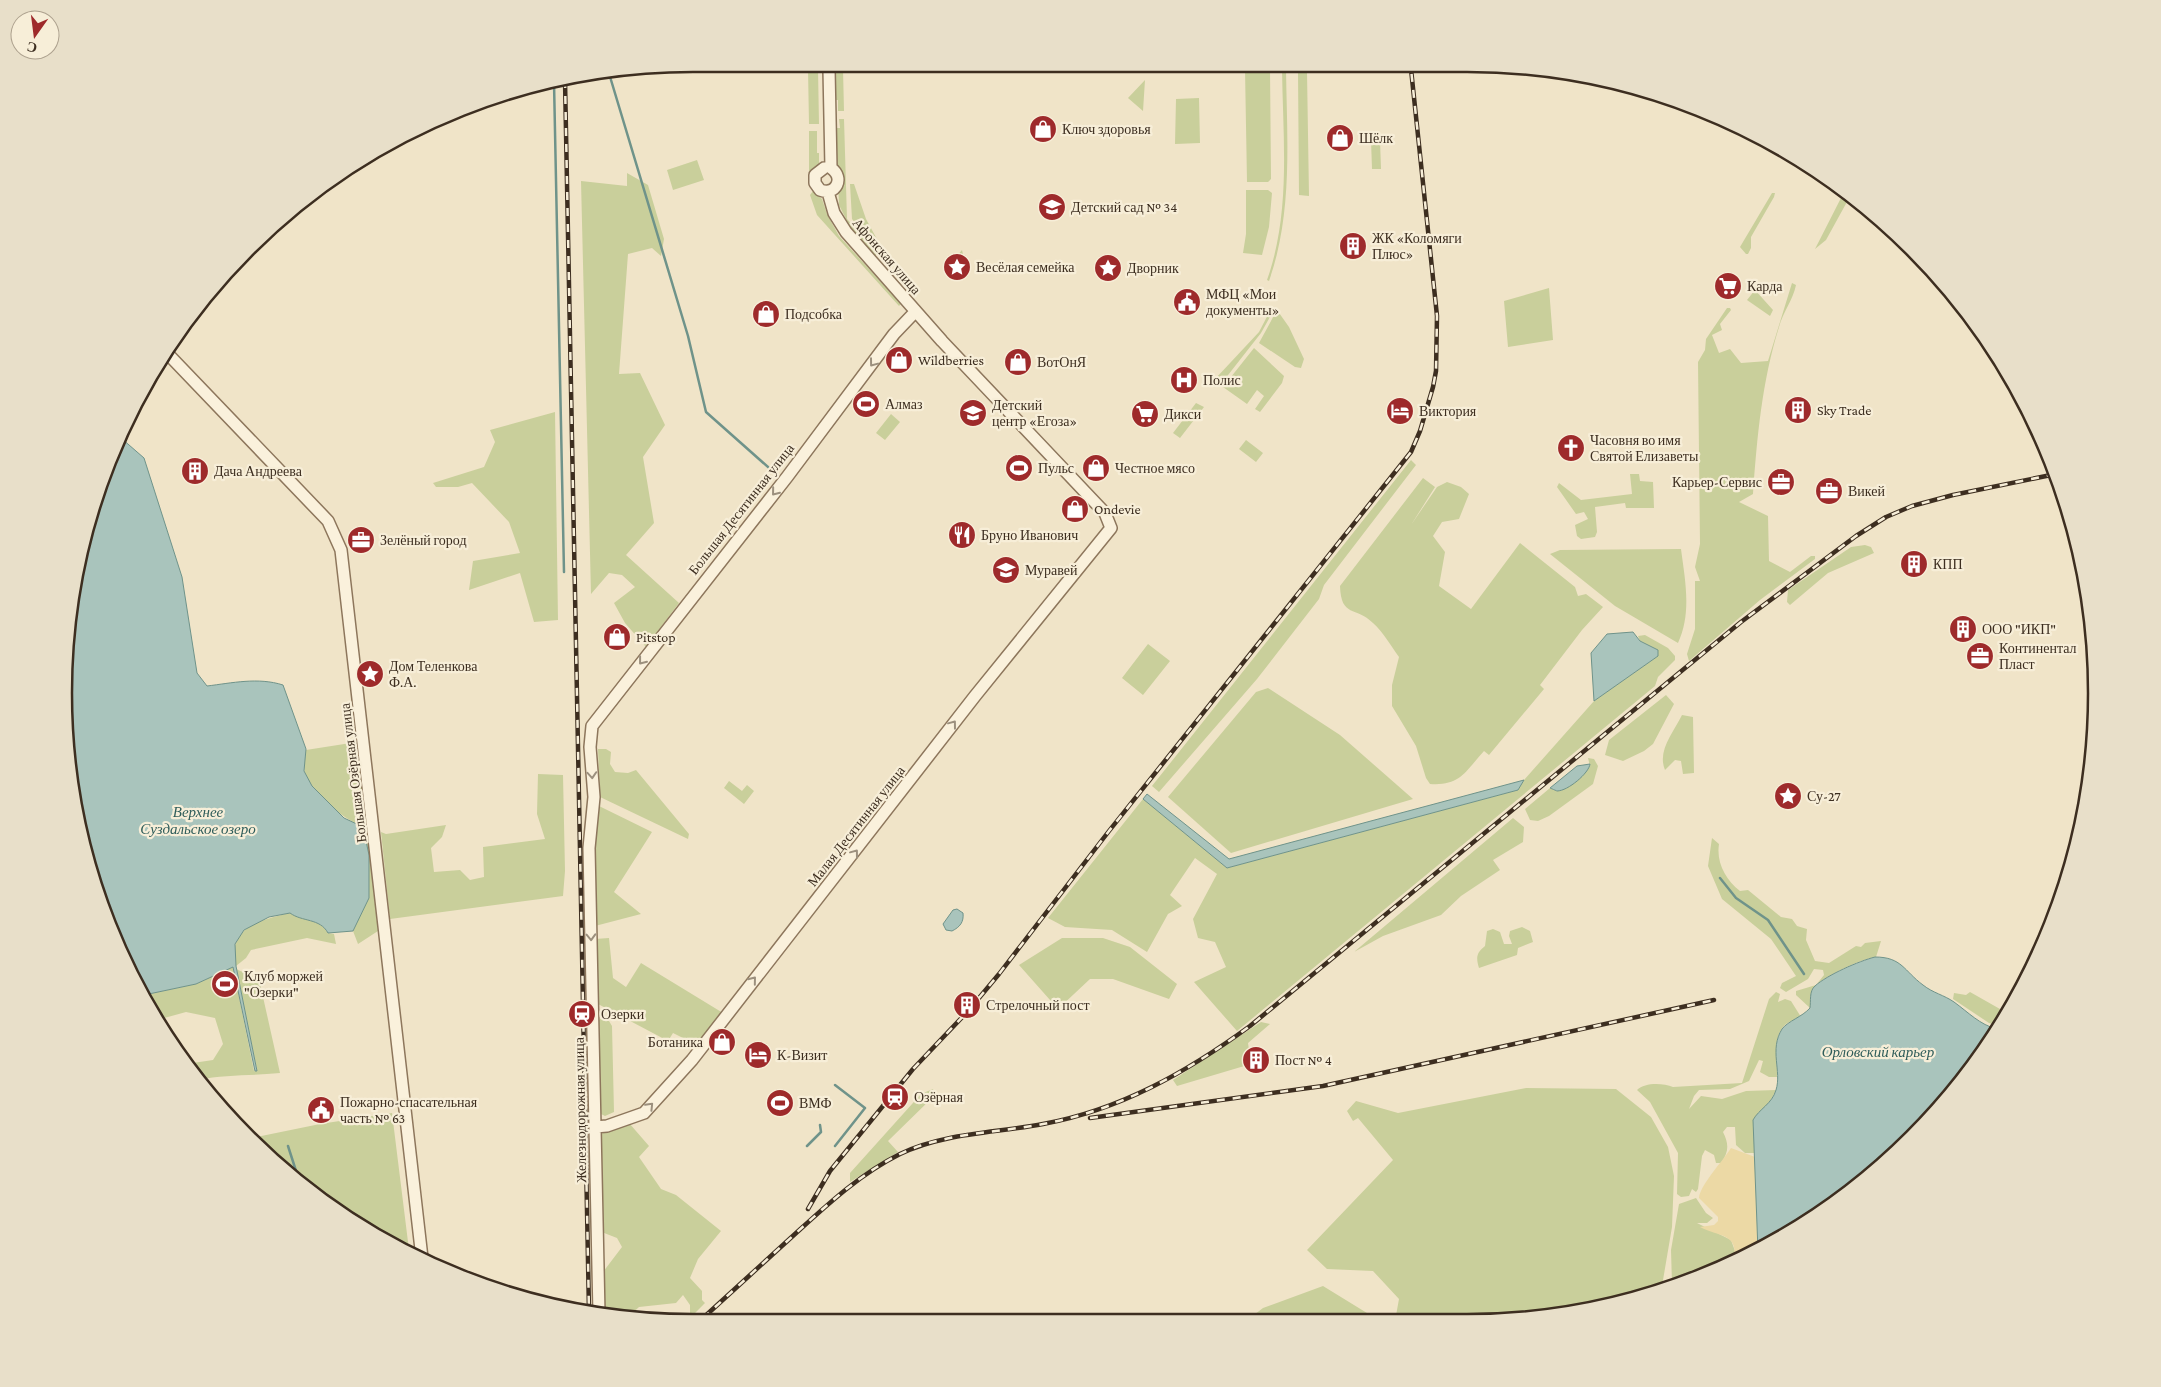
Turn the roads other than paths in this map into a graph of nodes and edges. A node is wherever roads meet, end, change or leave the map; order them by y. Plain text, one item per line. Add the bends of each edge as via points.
1 (822, 72) edge
2 (829, 72) edge
3 (828, 168) junction
4 (828, 192) junction
5 (915, 312) junction
6 (171, 358) edge
7 (1105, 513) joint
8 (592, 726) joint
9 (599, 1131) junction
10 (421, 1251) edge
11 (599, 1307) edge

1 - 3 street, Афонская улица
2 - 3 street, Афонская улица
3 - 4 street, Афонская улица via 837,173 838,181
3 - 4 street, Афонская улица via 815,175 815,183 820,190
4 - 5 street, Афонская улица via 838,222
5 - 7 street, Афонская улица
5 -> 8 street, Большая Десятинная улица via 894,334 787,477
6 - 10 street, Большая Озёрная улица via 328,521 341,550
9 -> 7 street, Малая Десятинная улица via 644,1113 692,1060 975,696 1111,528
8 -> 9 street, Железнодорожная улица via 590,747 594,797 589,848
9 - 11 street, Железнодорожная улица

